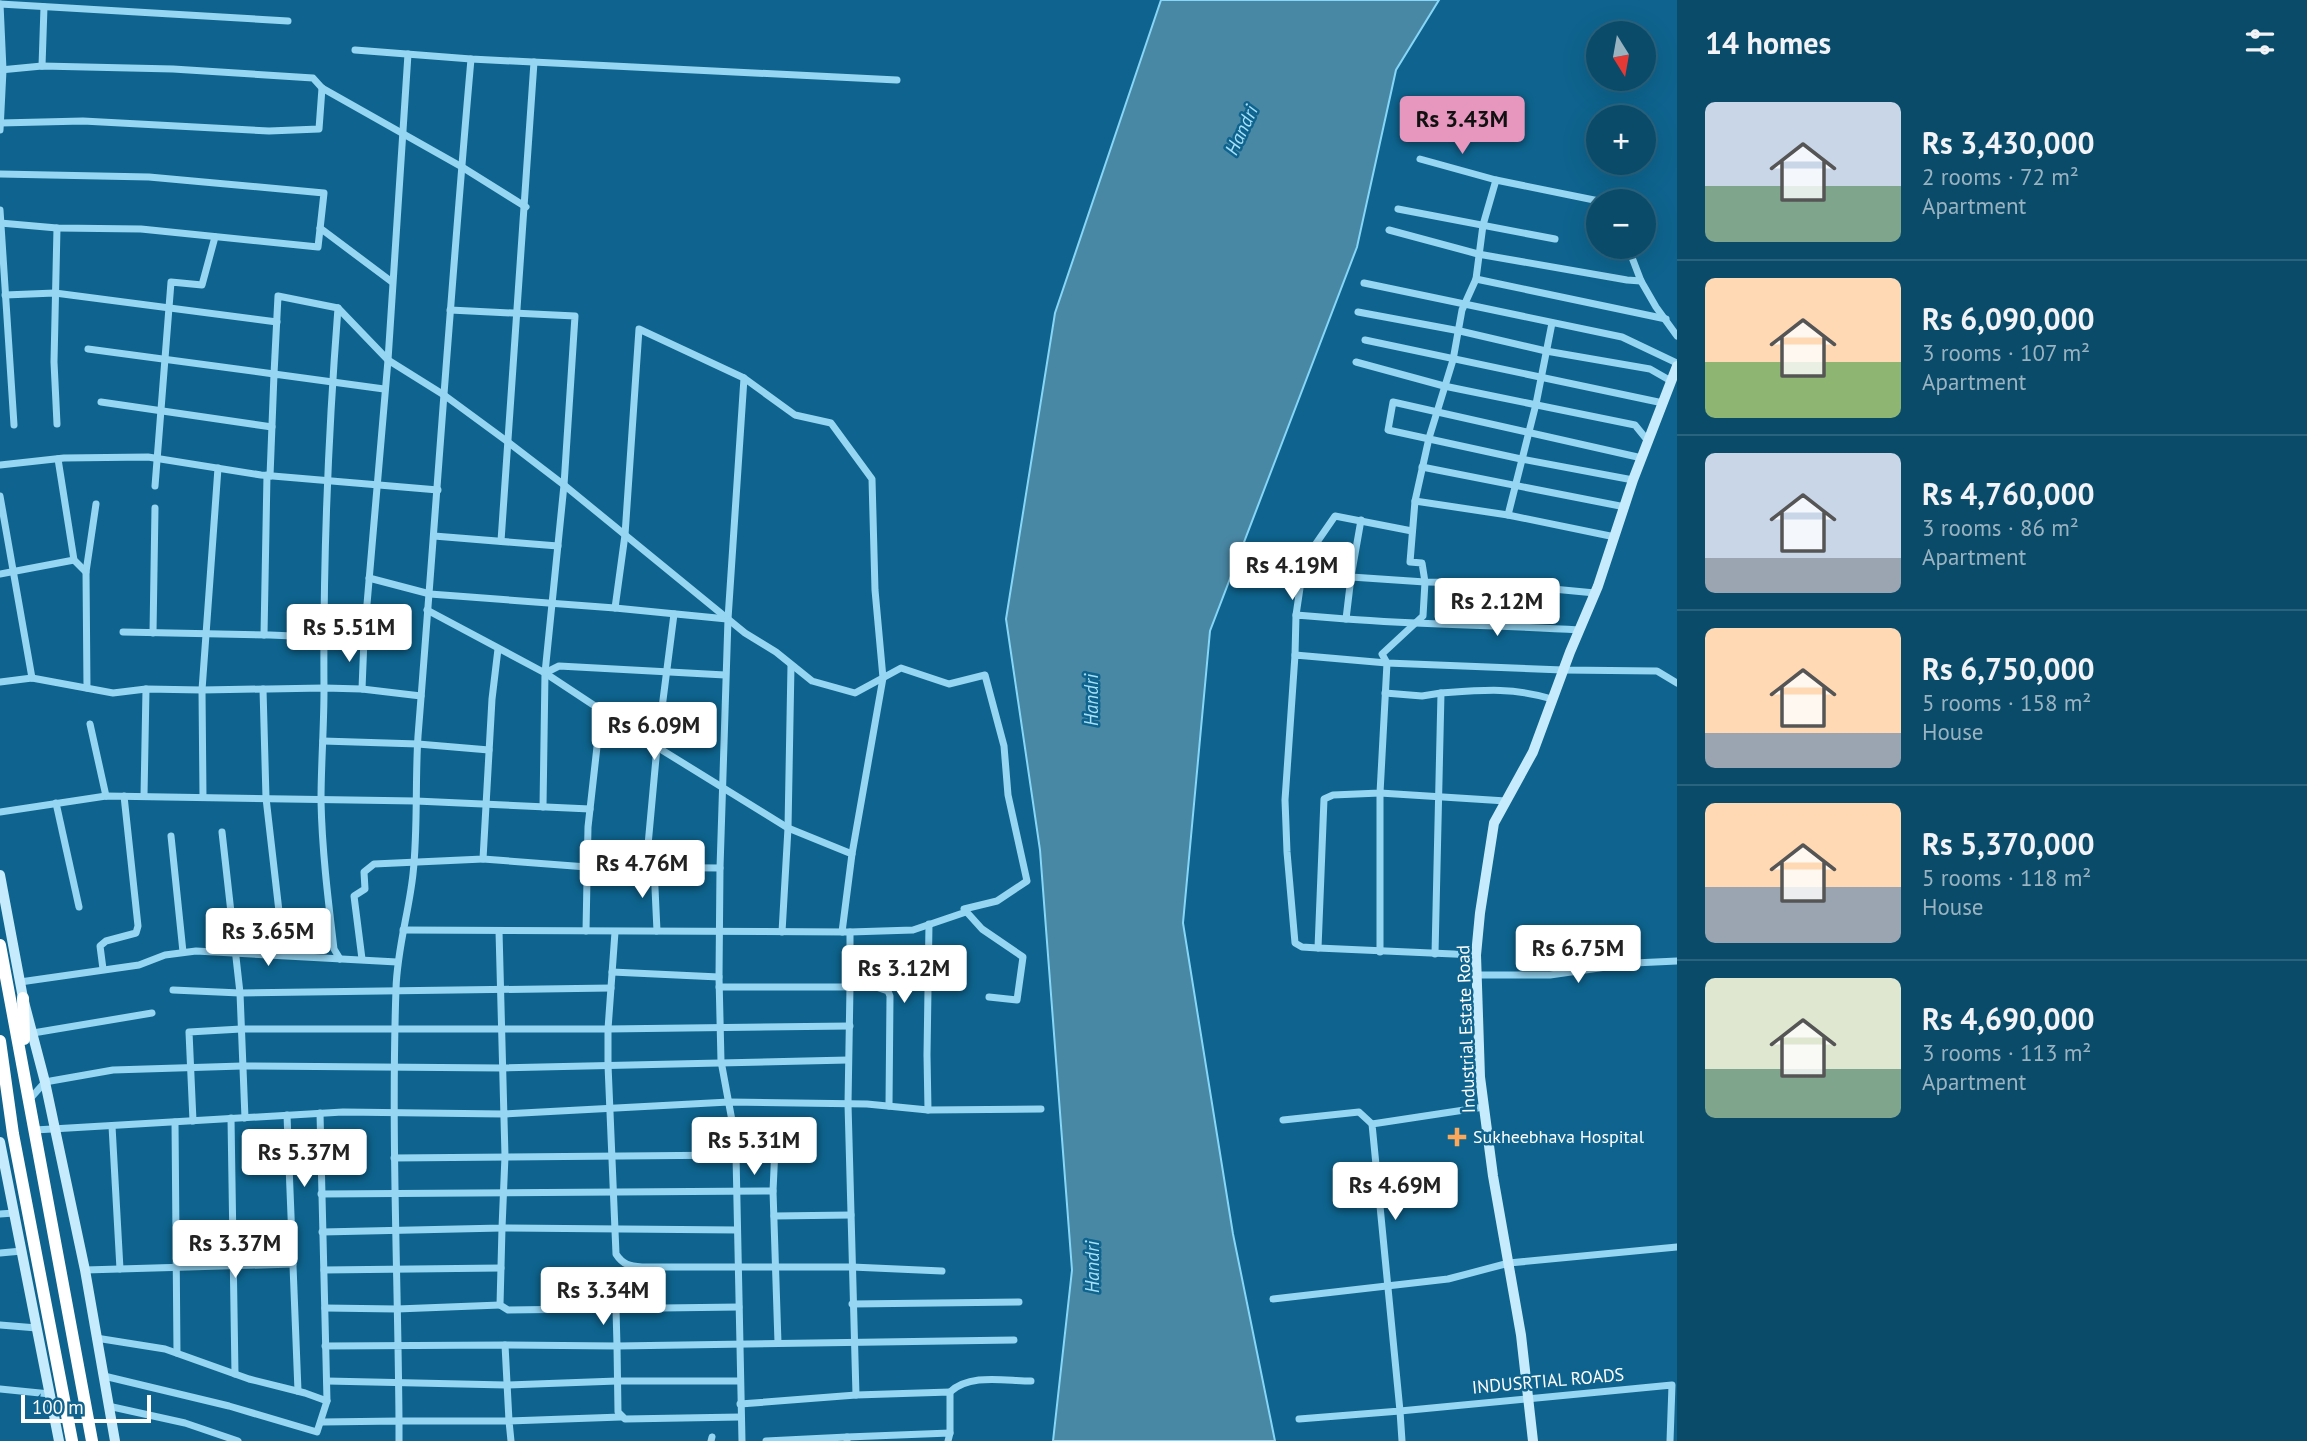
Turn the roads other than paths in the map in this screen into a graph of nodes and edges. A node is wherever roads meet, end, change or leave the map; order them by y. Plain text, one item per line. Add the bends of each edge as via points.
1 (0, 4) edge
2 (44, 7) junction
3 (288, 21) dead end
4 (355, 50) dead end
5 (408, 54) junction
6 (471, 59) junction
7 (534, 62) junction
8 (42, 66) junction
9 (1, 70) edge
10 (897, 79) dead end
11 (322, 88) junction
12 (0, 123) edge
13 (0, 130) edge
14 (402, 133) junction
15 (1420, 159) dead end
16 (461, 167) junction
17 (0, 174) edge
18 (1496, 180) junction
19 (1586, 199) edge
20 (526, 206) junction
21 (1398, 209) dead end
22 (0, 210) edge
23 (0, 223) edge
24 (1483, 225) junction
25 (57, 228) junction
26 (320, 228) junction
27 (1389, 230) dead end
28 (215, 237) junction
29 (1555, 239) dead end
30 (1478, 254) junction
31 (1633, 259) edge
32 (1476, 279) junction
33 (1641, 281) junction
34 (392, 282) junction
35 (1364, 283) dead end
36 (55, 293) junction
37 (5, 295) junction
38 (1465, 303) junction
39 (169, 307) junction
40 (338, 309) junction
41 (450, 310) junction
42 (1358, 312) dead end
43 (517, 313) junction
44 (1666, 319) junction
45 (277, 322) junction
46 (1552, 323) junction
47 (1460, 331) junction
48 (1677, 336) edge
49 (1365, 340) dead end
50 (89, 349) dead end
51 (1546, 351) junction
52 (165, 360) junction
53 (388, 360) junction
54 (1453, 360) junction
55 (1356, 362) dead end
56 (1677, 365) edge
57 (274, 374) junction
58 (744, 378) junction
59 (1541, 378) junction
60 (1671, 381) junction
61 (332, 382) junction
62 (1444, 386) junction
63 (384, 390) junction
64 (444, 395) junction
65 (101, 402) dead end
66 (1536, 404) junction
67 (1663, 404) junction
68 (163, 409) junction
69 (1436, 412) junction
70 (57, 424) dead end
71 (14, 425) dead end
72 (272, 427) junction
73 (1527, 432) junction
74 (1429, 438) junction
75 (1648, 441) junction
76 (508, 442) junction
77 (157, 458) junction
78 (1642, 458) junction
79 (58, 459) junction
80 (1521, 459) junction
81 (0, 465) edge
82 (1422, 467) junction
83 (218, 468) junction
84 (269, 476) junction
85 (1633, 480) junction
86 (326, 481) junction
87 (377, 485) junction
88 (564, 485) junction
89 (1515, 485) junction
90 (155, 486) dead end
91 (438, 490) junction
92 (0, 496) edge
93 (1415, 501) junction
94 (96, 504) dead end
95 (1625, 507) junction
96 (155, 508) dead end
97 (1508, 515) junction
98 (1361, 520) junction
99 (1412, 531) junction
100 (625, 535) junction
101 (434, 536) junction
102 (1615, 537) junction
103 (501, 541) junction
104 (558, 546) junction
105 (74, 560) junction
106 (1304, 561) junction
107 (14, 571) junction
108 (86, 572) junction
109 (0, 574) edge
110 (1351, 576) junction
111 (369, 578) junction
112 (1425, 582) junction
113 (1595, 593) junction
114 (430, 594) junction
115 (553, 604) junction
116 (615, 608) junction
117 (427, 610) junction
118 (674, 614) junction
119 (1296, 615) junction
120 (1346, 619) junction
121 (728, 620) junction
122 (1415, 624) junction
123 (1579, 630) junction
124 (123, 632) dead end
125 (153, 633) junction
126 (206, 634) junction
127 (264, 635) junction
128 (322, 638) junction
129 (364, 639) junction
130 (498, 649) junction
131 (1294, 655) junction
132 (1387, 663) junction
133 (791, 665) junction
134 (1563, 670) junction
135 (666, 672) junction
136 (545, 673) junction
137 (725, 675) junction
138 (32, 678) junction
139 (883, 678) junction
140 (0, 682) edge
141 (1677, 682) edge
142 (87, 688) junction
143 (324, 688) junction
144 (146, 689) junction
145 (263, 689) junction
146 (202, 690) junction
147 (362, 690) junction
148 (1385, 693) junction
149 (1441, 693) junction
150 (421, 696) junction
151 (1552, 699) junction
152 (601, 711) junction
153 (90, 724) dead end
154 (323, 741) junction
155 (418, 744) junction
156 (657, 747) junction
157 (489, 750) junction
158 (723, 787) junction
159 (1380, 793) junction
160 (106, 796) junction
161 (124, 796) junction
162 (144, 796) junction
163 (1438, 796) junction
164 (203, 797) junction
165 (266, 798) junction
166 (321, 800) junction
167 (416, 801) junction
168 (1506, 801) junction
169 (56, 803) junction
170 (487, 804) junction
171 (543, 807) junction
172 (590, 809) junction
173 (0, 812) edge
174 (788, 828) junction
175 (222, 832) dead end
176 (171, 836) dead end
177 (852, 854) junction
178 (483, 859) junction
179 (414, 863) junction
180 (587, 867) junction
181 (650, 867) junction
182 (720, 868) junction
183 (0, 874) edge
184 (79, 907) dead end
185 (966, 912) junction
186 (929, 924) junction
187 (403, 930) junction
188 (499, 931) junction
189 (657, 931) junction
190 (720, 931) junction
191 (586, 932) junction
192 (615, 932) junction
193 (782, 932) junction
194 (846, 932) junction
195 (0, 945) edge
196 (1318, 948) junction
197 (1380, 951) junction
198 (183, 952) junction
199 (237, 953) junction
200 (1435, 954) junction
201 (284, 955) junction
202 (1476, 955) junction
203 (340, 958) junction
204 (362, 959) junction
205 (1677, 961) edge
206 (397, 962) junction
207 (103, 969) junction
208 (612, 972) junction
209 (1477, 975) junction
210 (719, 977) junction
211 (20, 982) junction
212 (719, 987) junction
213 (850, 987) junction
214 (501, 988) junction
215 (611, 988) junction
216 (173, 990) dead end
217 (396, 991) junction
218 (240, 993) junction
219 (989, 997) dead end
220 (23, 998) junction
221 (152, 1013) dead end
222 (850, 1026) junction
223 (720, 1027) junction
224 (395, 1028) junction
225 (502, 1028) junction
226 (241, 1029) junction
227 (608, 1029) junction
228 (33, 1033) junction
229 (0, 1041) edge
230 (848, 1060) junction
231 (721, 1061) junction
232 (608, 1065) junction
233 (242, 1066) junction
234 (394, 1067) junction
235 (191, 1068) junction
236 (502, 1068) junction
237 (3, 1070) edge
238 (24, 1073) junction
239 (45, 1082) junction
240 (29, 1100) junction
241 (729, 1101) junction
242 (848, 1104) junction
243 (11, 1107) junction
244 (889, 1107) junction
245 (1484, 1107) junction
246 (611, 1109) junction
247 (1041, 1109) dead end
248 (929, 1110) junction
249 (394, 1112) junction
250 (320, 1113) junction
251 (503, 1114) junction
252 (287, 1115) junction
253 (231, 1118) junction
254 (245, 1118) junction
255 (0, 1119) edge
256 (1283, 1120) dead end
257 (193, 1121) junction
258 (175, 1122) junction
259 (1371, 1124) junction
260 (112, 1126) junction
261 (776, 1126) dead end
262 (55, 1129) junction
263 (34, 1130) junction
264 (0, 1142) edge
265 (736, 1155) junction
266 (505, 1156) junction
267 (612, 1156) junction
268 (394, 1158) junction
269 (2, 1165) edge
270 (736, 1191) junction
271 (773, 1191) junction
272 (613, 1192) junction
273 (503, 1193) junction
274 (321, 1194) junction
275 (395, 1195) junction
276 (14, 1213) junction
277 (0, 1214) edge
278 (850, 1215) junction
279 (774, 1216) junction
280 (502, 1228) junction
281 (615, 1228) junction
282 (737, 1230) junction
283 (396, 1231) junction
284 (323, 1232) junction
285 (1677, 1247) edge
286 (22, 1251) junction
287 (0, 1253) edge
288 (1509, 1263) junction
289 (293, 1264) junction
290 (233, 1266) junction
291 (852, 1267) junction
292 (176, 1268) junction
293 (501, 1268) junction
294 (737, 1268) junction
295 (775, 1268) junction
296 (120, 1269) junction
297 (85, 1270) junction
298 (324, 1270) junction
299 (396, 1270) junction
300 (942, 1270) dead end
301 (1387, 1287) junction
302 (1273, 1299) dead end
303 (1019, 1302) dead end
304 (852, 1304) junction
305 (500, 1305) junction
306 (739, 1307) junction
307 (324, 1308) junction
308 (397, 1309) junction
309 (616, 1309) junction
310 (0, 1325) edge
311 (37, 1328) junction
312 (96, 1338) junction
313 (1014, 1340) dead end
314 (854, 1342) junction
315 (739, 1343) junction
316 (778, 1343) junction
317 (505, 1345) junction
318 (326, 1346) junction
319 (398, 1346) junction
320 (617, 1346) junction
321 (177, 1353) junction
322 (235, 1374) junction
323 (104, 1376) junction
324 (327, 1381) junction
325 (617, 1381) junction
326 (740, 1381) junction
327 (1031, 1381) dead end
328 (398, 1382) junction
329 (506, 1385) junction
330 (0, 1389) edge
331 (298, 1391) junction
332 (950, 1392) junction
333 (50, 1394) junction
334 (856, 1395) junction
335 (1529, 1400) junction
336 (327, 1401) junction
337 (740, 1404) junction
338 (108, 1406) junction
339 (1400, 1411) junction
340 (621, 1417) junction
341 (740, 1417) junction
342 (1299, 1419) dead end
343 (399, 1421) junction
344 (509, 1421) junction
345 (322, 1422) junction
346 (949, 1437) edge
347 (847, 1439) edge
348 (59, 1441) edge
349 (72, 1441) edge
350 (92, 1441) edge
351 (115, 1441) edge
352 (238, 1441) edge
353 (399, 1441) edge
354 (511, 1441) edge
355 (742, 1441) edge
356 (766, 1441) edge
357 (1402, 1441) edge
358 (1533, 1441) edge
359 (1670, 1441) edge

1 - 2 street
1 - 9 street
2 - 3 street
2 - 8 street
4 - 5 street
5 - 6 street
5 - 14 street
6 - 7 street
6 - 16 street
7 - 10 street
7 - 20 street
8 - 9 street
8 - 11 street via 313,78
9 - 12 street
11 - 12 street via 319,129 269,131 83,121
11 - 14 street
12 - 13 street
14 - 16 street
14 - 34 street
15 - 18 street
16 - 20 street
16 - 41 street
17 - 26 street via 149,177 324,193
18 - 19 street
18 - 24 street
20 - 43 street
21 - 24 street
22 - 23 street
23 - 25 street
23 - 37 street
24 - 29 street
24 - 30 street
25 - 28 street via 141,229
25 - 36 street
26 - 28 street via 318,247
26 - 34 street
27 - 30 street
28 - 39 street via 202,285 172,282
30 - 32 street
30 - 33 street
31 - 33 street
32 - 38 street
32 - 44 street
33 - 44 street
34 - 53 street
35 - 38 street
36 - 37 street
36 - 39 street
36 - 70 street
37 - 71 street
38 - 46 street
38 - 47 street
39 - 45 street
39 - 52 street
40 - 45 street via 278,296
40 - 53 street
40 - 61 street
41 - 43 street
41 - 64 street
42 - 47 street
43 - 76 street
43 - 88 street via 575,316
44 - 48 street
45 - 57 street
46 - 51 street
46 - 56 street via 1622,337
47 - 51 street
47 - 54 street
49 - 54 street
50 - 52 street
51 - 59 street
51 - 60 street via 1650,369
52 - 57 street
52 - 68 street
53 - 63 street
53 - 64 street
54 - 59 street
54 - 62 street
55 - 62 street
56 - 60 main road, Industrial Estate Road
57 - 61 street
57 - 72 street
58 - 100 street via 639,329
58 - 121 street
58 - 139 street via 795,415 831,423 872,479
59 - 66 street
59 - 67 street
60 - 67 main road, Industrial Estate Road
61 - 63 street
61 - 86 street
62 - 66 street
62 - 69 street
63 - 87 street
64 - 76 street
64 - 91 street
65 - 68 street
66 - 73 street
66 - 75 street via 1635,425
67 - 75 main road, Industrial Estate Road
68 - 72 street
68 - 77 street
69 - 73 street
69 - 74 street
69 - 74 street via 1393,402 1388,430
72 - 84 street
73 - 78 street
73 - 80 street
74 - 80 street
74 - 82 street
75 - 78 main road, Industrial Estate Road
76 - 88 street
76 - 103 street
77 - 79 street
77 - 83 street
77 - 90 street
78 - 85 main road, Industrial Estate Road
79 - 81 street
79 - 105 street
80 - 85 street
80 - 89 street
82 - 89 street
82 - 93 street
83 - 84 street
83 - 126 street
84 - 86 street
84 - 127 street
85 - 95 main road, Industrial Estate Road
86 - 87 street
86 - 128 street
87 - 91 street
87 - 111 street
88 - 100 street
88 - 104 street
89 - 95 street
89 - 97 street
91 - 101 street
92 - 107 street
93 - 97 street
93 - 99 street
94 - 108 street
95 - 102 main road, Industrial Estate Road
96 - 125 street
97 - 102 street
98 - 99 street
98 - 106 street via 1335,516
98 - 110 street
99 - 112 street via 1410,562 1422,563
100 - 116 street
100 - 121 street
101 - 103 street
101 - 114 street
102 - 113 main road, Industrial Estate Road
103 - 104 street
104 - 115 street
105 - 107 street
105 - 108 street
106 - 110 street
106 - 119 street
107 - 109 street
107 - 138 street
108 - 142 street
110 - 112 street
110 - 120 street
111 - 114 street
111 - 129 street
112 - 113 street
112 - 122 street via 1423,616
113 - 123 main road, Industrial Estate Road
114 - 115 street
114 - 117 street
115 - 116 street
115 - 136 street
116 - 118 street
117 - 130 street
117 - 150 street
118 - 121 street
118 - 135 street
119 - 120 street
119 - 131 street
120 - 122 street
121 - 133 street
121 - 137 street
122 - 123 street
122 - 132 street via 1382,654
123 - 134 main road, Industrial Estate Road
124 - 125 street
125 - 126 street
126 - 127 street
126 - 146 street
127 - 128 street
128 - 129 street
128 - 143 street
129 - 147 street
130 - 136 street
130 - 157 street
131 - 132 street
131 - 196 street via 1285,800 1291,898 1296,943
132 - 134 street
132 - 148 street
133 - 139 street via 812,681 855,693
133 - 174 street
134 - 141 street via 1657,671
134 - 151 main road, Industrial Estate Road
135 - 136 street via 559,666
135 - 137 street
135 - 156 street
136 - 152 street
136 - 171 street
137 - 158 street
138 - 140 street
138 - 142 street
139 - 177 street
139 - 185 street via 901,668 949,684 985,675 1004,746 1008,795 1027,880 997,901 964,909
142 - 144 street via 113,693
143 - 145 street
143 - 147 street
143 - 154 street
144 - 146 street
144 - 162 street
145 - 146 street
145 - 165 street
146 - 164 street
147 - 150 street
148 - 149 street
148 - 159 street
149 - 151 street via 1496,689
149 - 163 street
150 - 155 street
151 - 168 main road, Industrial Estate Road via 1533,752
152 - 156 street
152 - 172 street
153 - 160 street
154 - 155 street
154 - 166 street
155 - 157 street
155 - 167 street
156 - 158 street
156 - 181 street
157 - 170 street
158 - 174 street
158 - 182 street
159 - 163 street
159 - 196 street via 1324,799
159 - 197 street
160 - 161 street
160 - 169 street
161 - 162 street
161 - 207 street via 138,926 136,933 100,946
162 - 164 street
163 - 168 street
163 - 200 street
164 - 165 street
165 - 166 street
165 - 201 street
166 - 167 street
166 - 203 street via 334,948
167 - 170 street
167 - 179 street
168 - 202 main road, Industrial Estate Road via 1494,823
169 - 173 street
169 - 184 street
170 - 171 street
170 - 178 street
171 - 172 street
172 - 180 street
174 - 177 street
174 - 193 street
175 - 199 street
176 - 198 street
177 - 194 street
178 - 179 street
178 - 180 street
179 - 187 street
179 - 204 street via 374,864 364,872 365,889 354,896
180 - 181 street
180 - 191 street
181 - 182 street
181 - 189 street
182 - 190 street
183 - 211 main road
185 - 186 street
185 - 219 street via 1023,957 1017,1000
186 - 194 street via 913,930
186 - 248 street
187 - 188 street
187 - 206 street
188 - 191 street
188 - 214 street
189 - 190 street
189 - 192 street
190 - 193 street
190 - 210 street
191 - 192 street
192 - 208 street
193 - 194 street
194 - 213 street
195 - 238 highway
196 - 197 street
197 - 200 street
198 - 199 street
198 - 207 street via 139,965
199 - 201 street
199 - 218 street
200 - 202 street
201 - 203 street
202 - 209 main road, Industrial Estate Road
203 - 204 street
204 - 206 street
205 - 209 street via 1550,975
206 - 217 street
207 - 211 street
208 - 210 street
208 - 215 street
209 - 245 main road, Industrial Estate Road
210 - 212 street
211 - 220 main road
212 - 213 street
212 - 223 street
213 - 222 street
213 - 244 street via 882,988 890,996
214 - 215 street
214 - 217 street
214 - 225 street
215 - 227 street
216 - 218 street
217 - 218 street
217 - 224 street
218 - 226 street
220 - 228 main road
220 - 238 highway
221 - 228 street
222 - 223 street
222 - 230 street
223 - 227 street
223 - 231 street
224 - 225 street
224 - 226 street
224 - 234 street
225 - 227 street
225 - 236 street
226 - 233 street
226 - 235 street via 189,1032
227 - 232 street
228 - 239 main road
229 - 237 highway
230 - 231 street
230 - 242 street
231 - 232 street
231 - 241 street
232 - 236 street
232 - 246 street
233 - 234 street
233 - 235 street
233 - 254 street
234 - 236 street
234 - 249 street
235 - 239 street via 113,1070
235 - 257 street
236 - 251 street
237 - 243 highway
238 - 240 highway
239 - 240 street
239 - 262 main road
240 - 263 highway
241 - 242 street
241 - 246 street
241 - 265 street
242 - 244 street
242 - 278 street
243 - 255 highway
243 - 349 highway
244 - 248 street
245 - 259 street
245 - 288 main road, Industrial Estate Road
246 - 251 street
246 - 267 street
247 - 248 street
249 - 250 street
249 - 251 street
249 - 268 street
250 - 252 street
250 - 274 street
251 - 266 street
252 - 254 street
252 - 289 street
253 - 254 street
253 - 257 street
253 - 290 street
256 - 259 street via 1359,1112
257 - 258 street
258 - 260 street
258 - 292 street
259 - 301 street
260 - 262 street
260 - 296 street
261 - 271 street
262 - 263 street
262 - 297 main road
263 - 350 highway
264 - 269 main road
265 - 267 street
265 - 270 street
266 - 267 street
266 - 268 street
266 - 273 street
267 - 272 street
268 - 275 street
269 - 276 main road
270 - 271 street
270 - 272 street
270 - 282 street
271 - 279 street
272 - 273 street
272 - 281 street
273 - 275 street
273 - 280 street
274 - 275 street
274 - 284 street
275 - 283 street
276 - 277 street
276 - 286 main road
278 - 279 street
278 - 291 street
279 - 295 street
280 - 281 street
280 - 283 street
280 - 293 street
281 - 282 street
281 - 294 street via 616,1254 628,1266
282 - 294 street
283 - 284 street
283 - 299 street
284 - 298 street
285 - 288 street
286 - 287 street
286 - 311 main road
288 - 301 street via 1448,1279
288 - 335 main road, Industrial Estate Road
289 - 290 street
289 - 331 street
290 - 292 street
290 - 322 street
291 - 295 street
291 - 300 street
291 - 304 street
292 - 296 street
292 - 321 street
293 - 299 street
293 - 305 street
294 - 295 street
294 - 306 street
295 - 316 street
296 - 297 street
297 - 312 main road
298 - 299 street
298 - 307 street
299 - 308 street
301 - 302 street
301 - 339 street
303 - 304 street
304 - 314 street
305 - 308 street
305 - 309 street via 508,1310
306 - 309 street
306 - 315 street
307 - 308 street
307 - 318 street
308 - 319 street
309 - 320 street
310 - 311 street
311 - 333 main road
312 - 321 street
312 - 323 main road
313 - 314 street
314 - 316 street
314 - 334 street
315 - 316 street
315 - 320 street
315 - 326 street
317 - 319 street
317 - 320 street
317 - 329 street
318 - 319 street
318 - 324 street
319 - 328 street
320 - 325 street
321 - 322 street
322 - 331 street
323 - 338 main road
323 - 345 street via 317,1432
324 - 328 street
324 - 336 street
325 - 326 street
325 - 329 street
325 - 340 street
326 - 337 street
327 - 332 street via 971,1381
328 - 329 street
328 - 343 street
329 - 344 street
330 - 333 street
331 - 336 street
332 - 334 street
332 - 346 street
333 - 348 main road
334 - 337 street
335 - 339 street, INDUSRTIAL ROADS
335 - 358 main road, Industrial Estate Road
335 - 359 street, INDUSRTIAL ROADS via 1672,1385
336 - 345 street
337 - 341 street
338 - 351 main road
338 - 352 street via 185,1423
339 - 342 street, INDUSRTIAL ROADS
339 - 357 street
340 - 341 street
340 - 344 street
341 - 355 street
343 - 344 street
343 - 345 street
343 - 353 street
344 - 354 street
346 - 347 street
347 - 356 street

